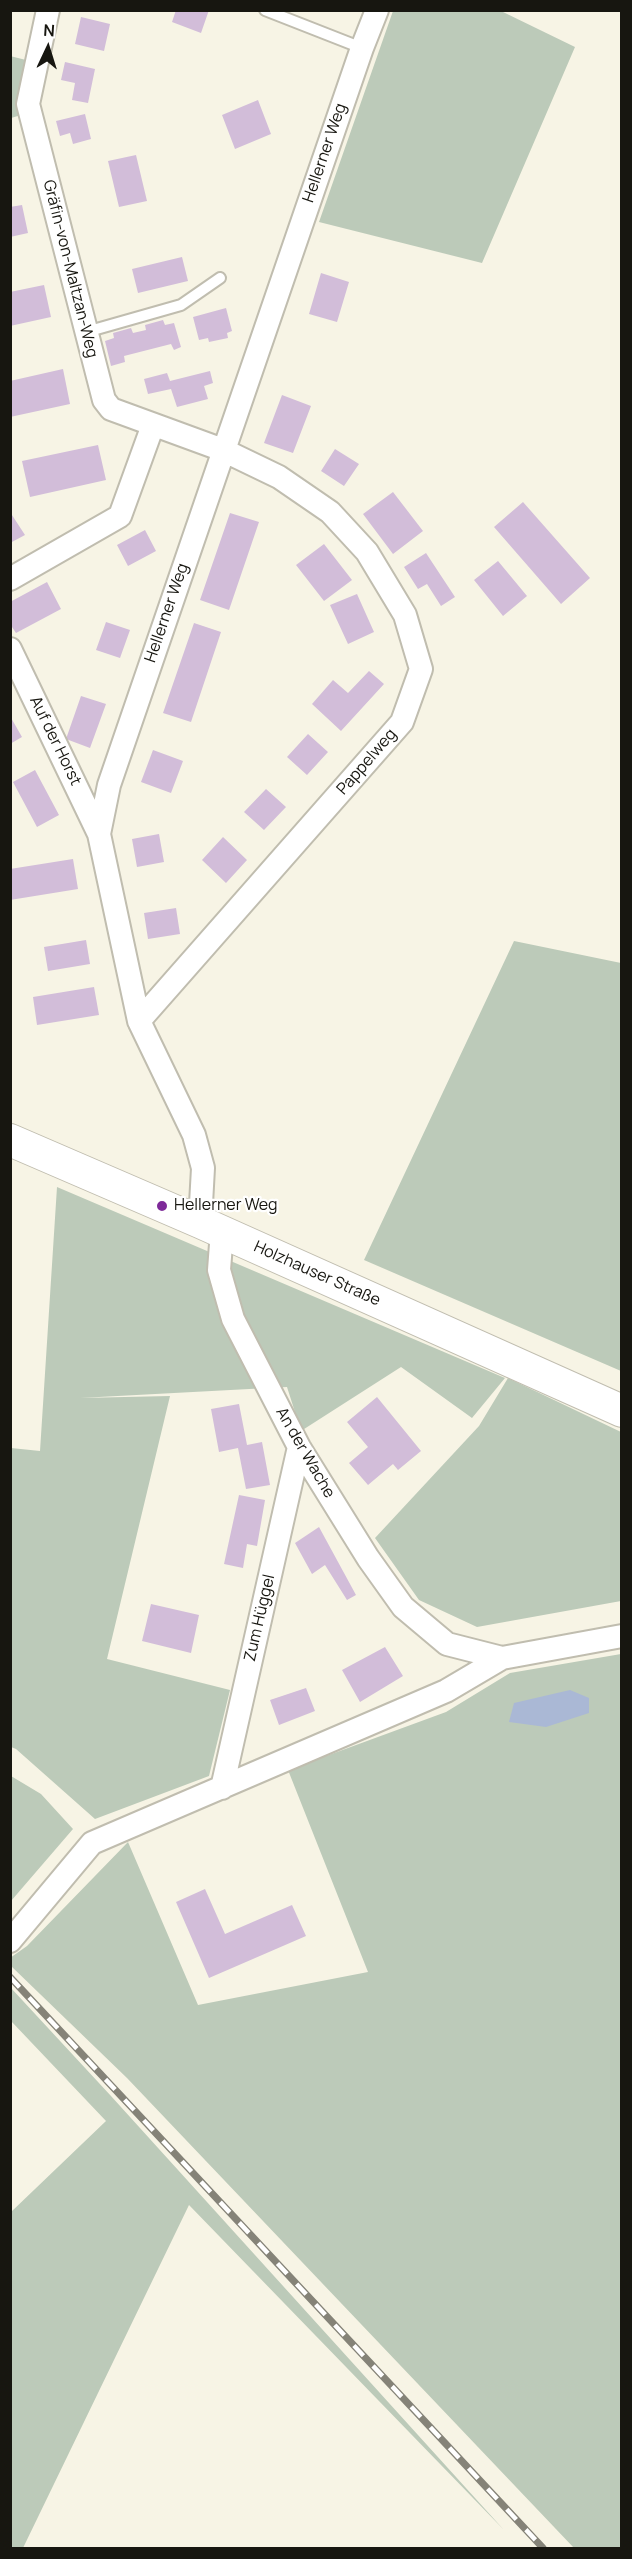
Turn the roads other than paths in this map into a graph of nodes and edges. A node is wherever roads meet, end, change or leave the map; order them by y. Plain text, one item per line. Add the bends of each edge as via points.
1 (48, 10) edge
2 (265, 10) edge
3 (377, 10) edge
4 (362, 48) junction
5 (220, 278) dead end
6 (86, 332) junction
7 (153, 425) junction
8 (223, 450) junction
9 (10, 579) edge
10 (10, 649) edge
11 (99, 834) junction
12 (139, 1021) junction
13 (10, 1140) edge
14 (211, 1227) junction
15 (621, 1411) edge
16 (298, 1447) junction
17 (621, 1636) edge
18 (502, 1658) junction
19 (222, 1788) junction
20 (10, 1941) edge

1 - 6 street, Gräfin-von-Maltzan-Weg via 28,104
2 - 4 lane
3 - 4 street, Hellerner Weg
4 - 8 street, Hellerner Weg
5 - 6 lane via 181,305
6 - 7 street, Gräfin-von-Maltzan-Weg via 104,400 111,409
7 - 8 street, Gräfin-von-Maltzan-Weg
7 - 9 street via 120,516
8 - 11 street, Hellerner Weg via 109,785
8 - 12 street, Pappelweg via 279,477 330,512 367,552 405,615 421,669 402,722
10 - 11 street, Auf der Horst
11 - 12 street, Hellerner Weg
12 - 14 street, Hellerner Weg via 194,1135
13 - 14 street, Holzhauser Straße
14 - 15 street, Holzhauser Straße
14 - 16 street, An der Wache via 233,1319
16 - 18 street, An der Wache via 403,1607 447,1644
16 - 19 street, Zum Hüggel
17 - 18 street
18 - 19 street via 446,1691
19 - 20 street via 92,1843

